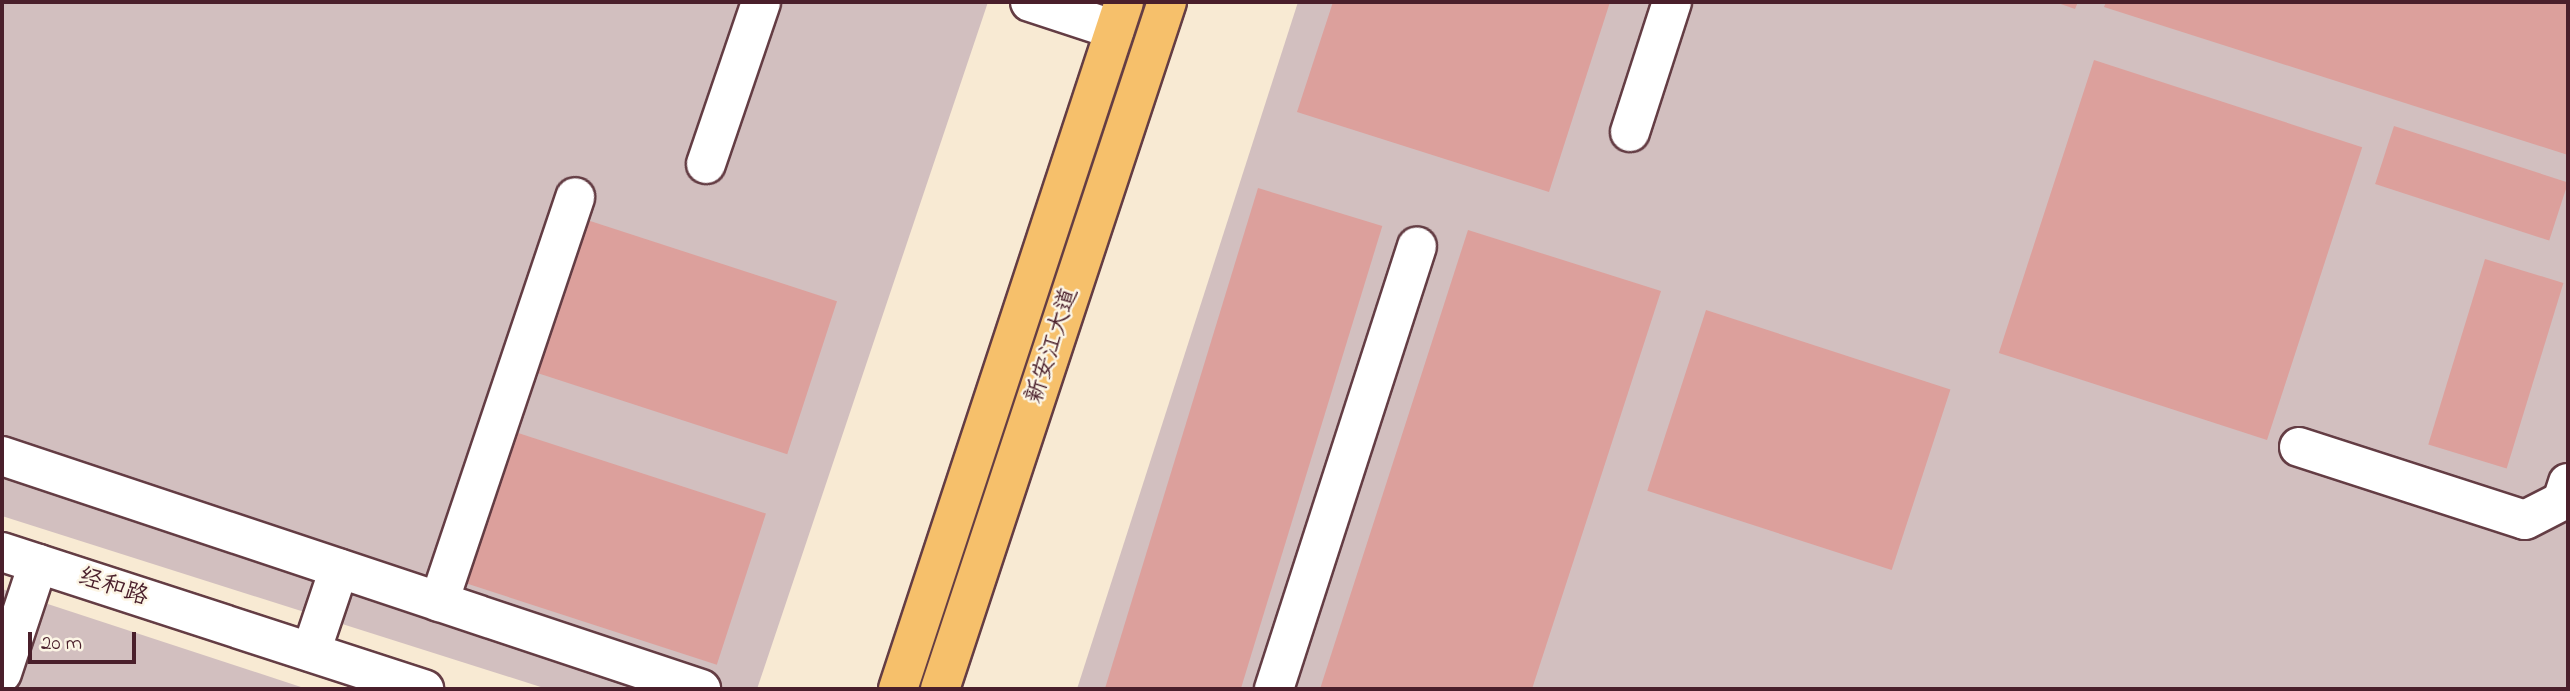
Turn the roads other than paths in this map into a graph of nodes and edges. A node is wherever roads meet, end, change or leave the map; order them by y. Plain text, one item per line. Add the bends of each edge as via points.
1 (761, 2) edge
2 (1030, 2) edge
3 (1167, 2) edge
4 (1672, 2) edge
5 (1119, 16) edge
6 (1630, 132) dead end
7 (706, 164) dead end
8 (575, 197) dead end
9 (1417, 247) dead end
10 (2299, 447) dead end
11 (2, 457) edge
12 (2568, 483) edge
13 (2, 552) edge
14 (38, 564) junction
15 (339, 569) junction
16 (439, 602) junction
17 (310, 652) junction
18 (2, 673) edge
19 (424, 689) edge
20 (701, 689) edge
21 (898, 689) edge
22 (940, 689) edge
23 (1274, 689) edge

1 - 7 street
2 - 5 street
3 - 22 main road, 新安江大道
4 - 6 street
5 - 21 main road, 新安江大道
8 - 16 street
9 - 23 street
10 - 12 street via 2525,520 2562,501
11 - 15 street
13 - 14 street, 经和路
14 - 17 street, 经和路
14 - 18 street
15 - 16 street
15 - 17 street
16 - 20 street
17 - 19 street, 经和路

